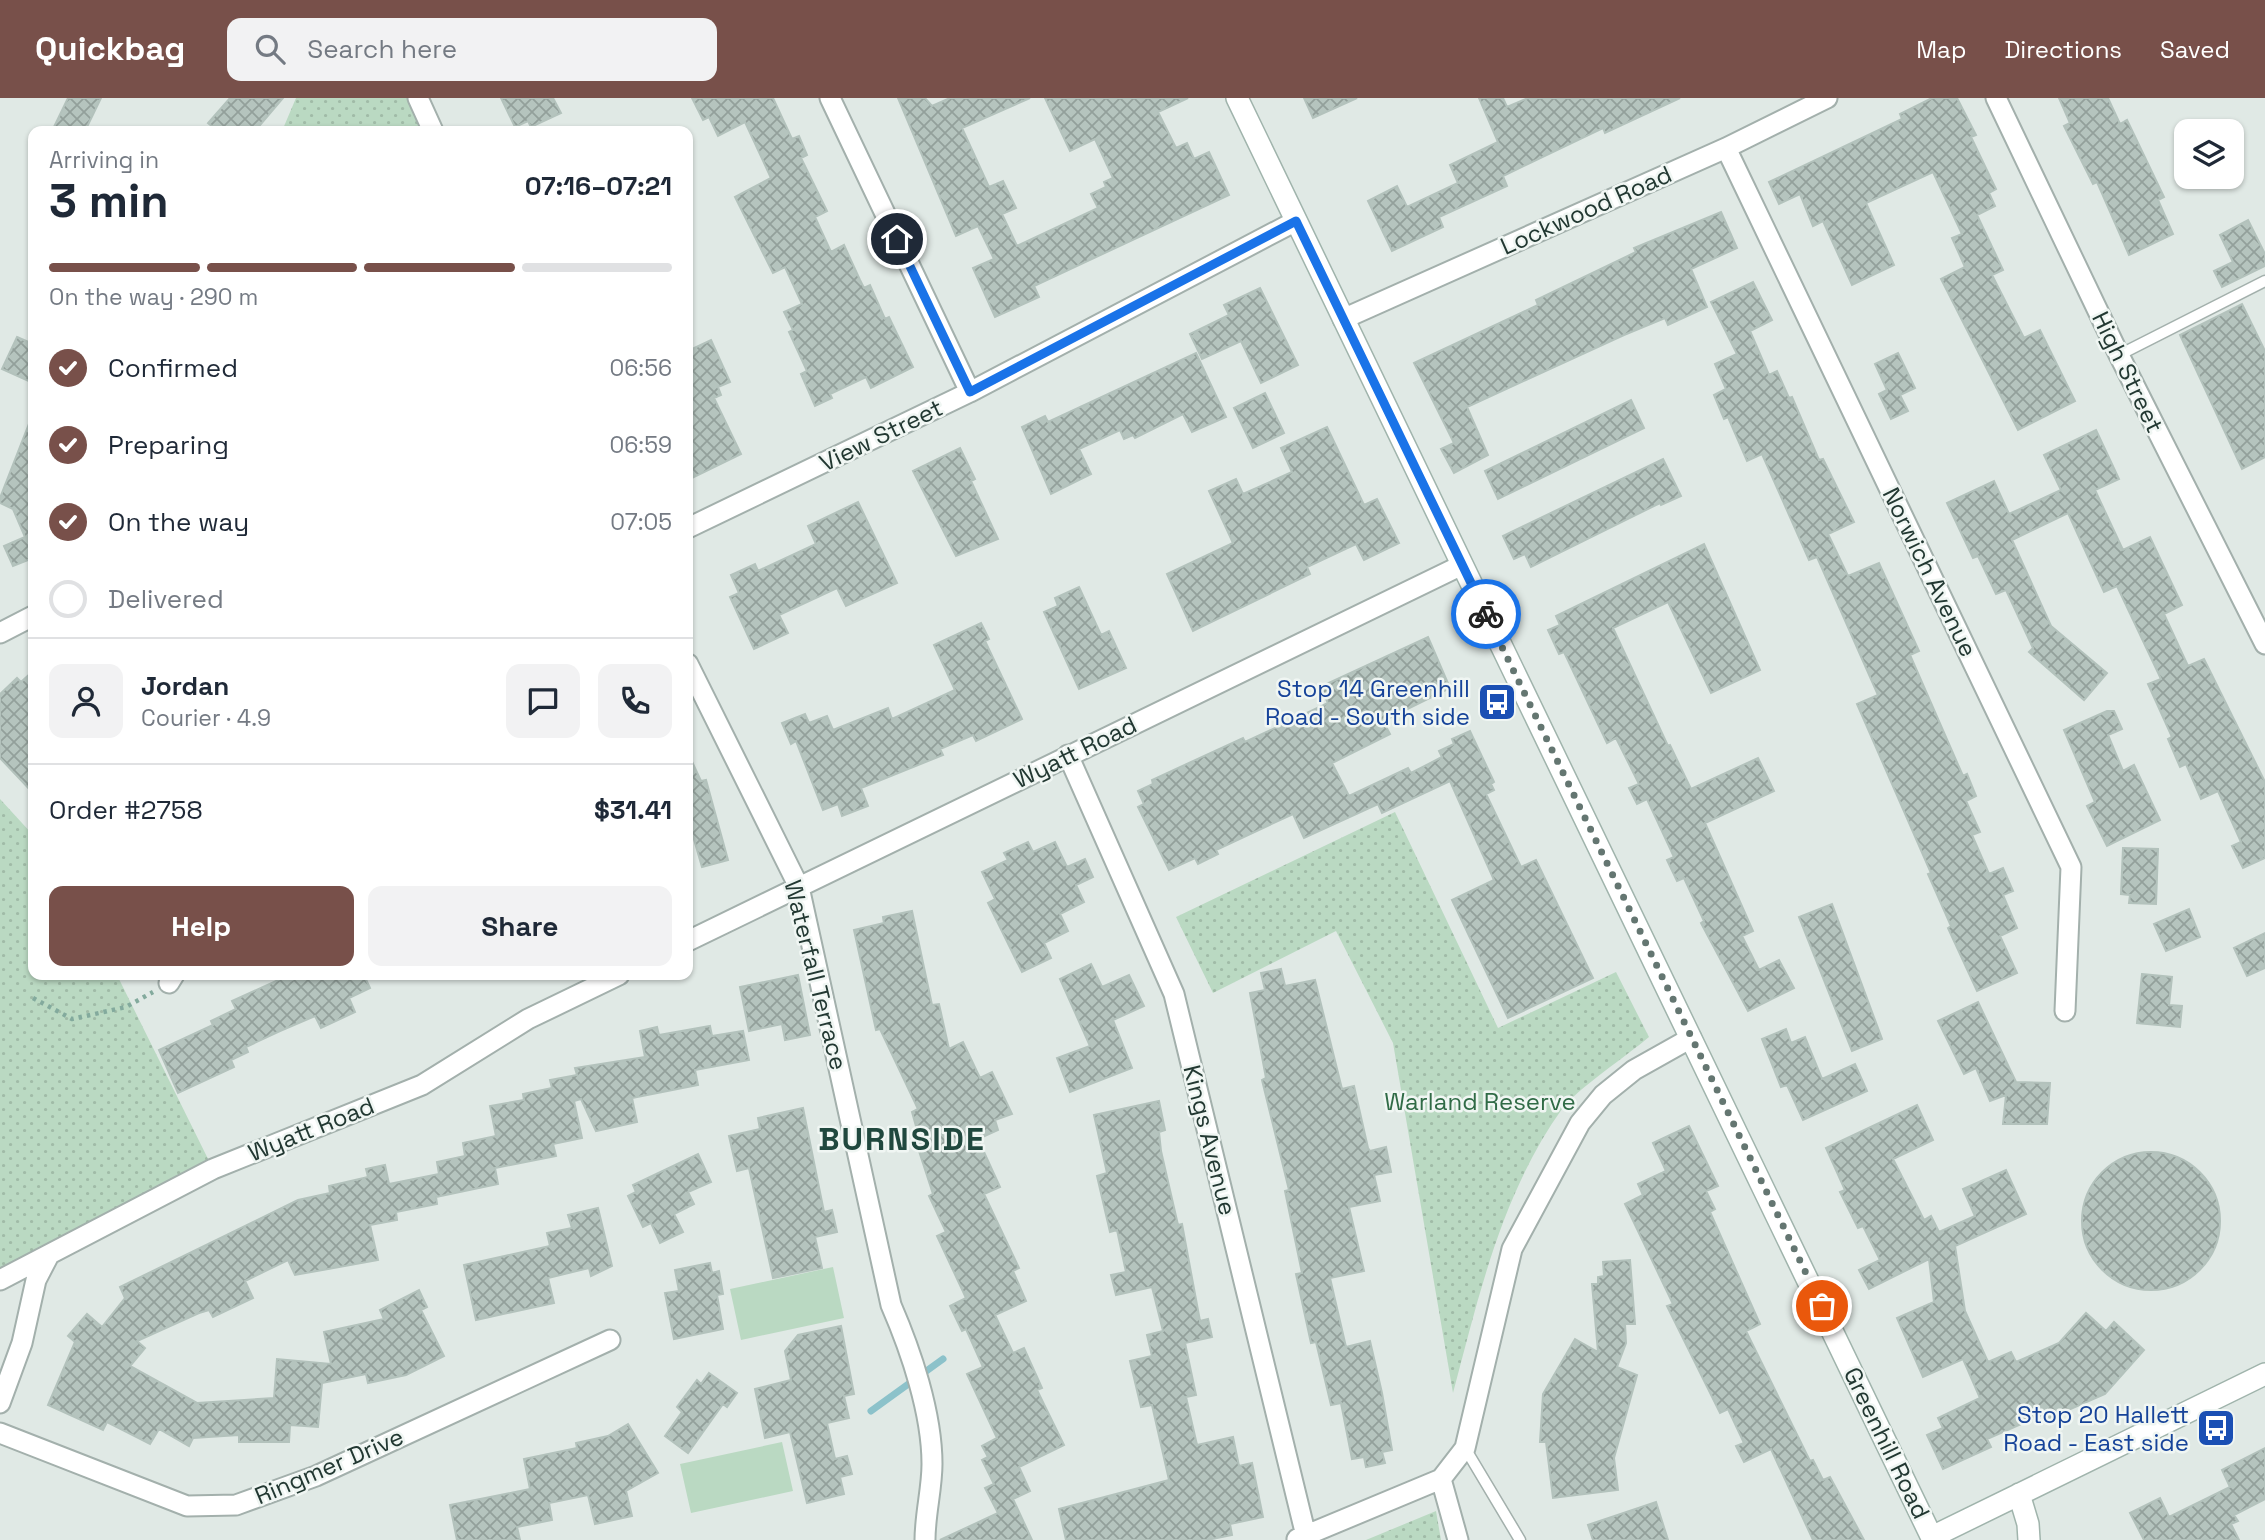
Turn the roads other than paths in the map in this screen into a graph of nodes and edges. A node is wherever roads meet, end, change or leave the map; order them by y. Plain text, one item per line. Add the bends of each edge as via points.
1 (418, 98) edge
2 (830, 98) edge
3 (1237, 98) edge
4 (1827, 98) edge
5 (1996, 98) edge
6 (431, 126) edge
7 (1726, 148) junction
8 (1296, 221) junction
9 (2265, 281) edge
10 (1343, 318) junction
11 (2119, 355) junction
12 (970, 392) junction
13 (693, 526) edge
14 (1462, 565) junction
15 (28, 619) edge
16 (0, 633) edge
17 (2265, 644) edge
18 (693, 674) edge
19 (1068, 755) junction
20 (799, 887) junction
21 (693, 939) edge
22 (609, 980) edge
23 (2065, 1011) dead end
24 (1692, 1038) junction
25 (49, 1255) junction
26 (0, 1280) edge
27 (610, 1340) dead end
28 (2265, 1374) edge
29 (0, 1403) edge
30 (0, 1433) edge
31 (1465, 1448) junction
32 (1441, 1479) junction
33 (2019, 1494) junction
34 (1303, 1538) edge
35 (1933, 1539) edge
36 (925, 1540) edge
37 (1458, 1540) edge
38 (1520, 1540) edge
39 (2029, 1540) edge

1 - 6 street
2 - 12 street
3 - 8 main road, Greenhill Road
4 - 7 street, Lockwood Road
5 - 11 street, High Street
7 - 10 street, Lockwood Road
7 - 23 street, Norwich Avenue via 2071,867
8 - 10 main road, Greenhill Road
8 - 12 street, View Street
9 - 11 lane
10 - 14 main road, Greenhill Road
11 - 17 street, High Street
12 - 13 street, View Street
14 - 19 street, Wyatt Road
14 - 24 main road, Greenhill Road
15 - 16 street
18 - 20 street, Waterfall Terrace
19 - 20 street, Wyatt Road
19 - 34 street, Kings Avenue via 1174,994
20 - 21 street, Wyatt Road
20 - 36 street, Waterfall Terrace via 891,1305 920,1394 932,1463
22 - 25 street, Wyatt Road via 528,1019 422,1084 213,1169
24 - 31 street via 1634,1070 1603,1095 1580,1123 1512,1249
24 - 35 main road, Greenhill Road
25 - 26 street, Wyatt Road
25 - 29 street via 36,1280 22,1343
27 - 30 street, Ringmer Drive via 316,1476 236,1504 187,1506
28 - 33 main road
31 - 32 street
31 - 38 lane
32 - 34 street
32 - 37 street
33 - 35 main road
33 - 39 main road

